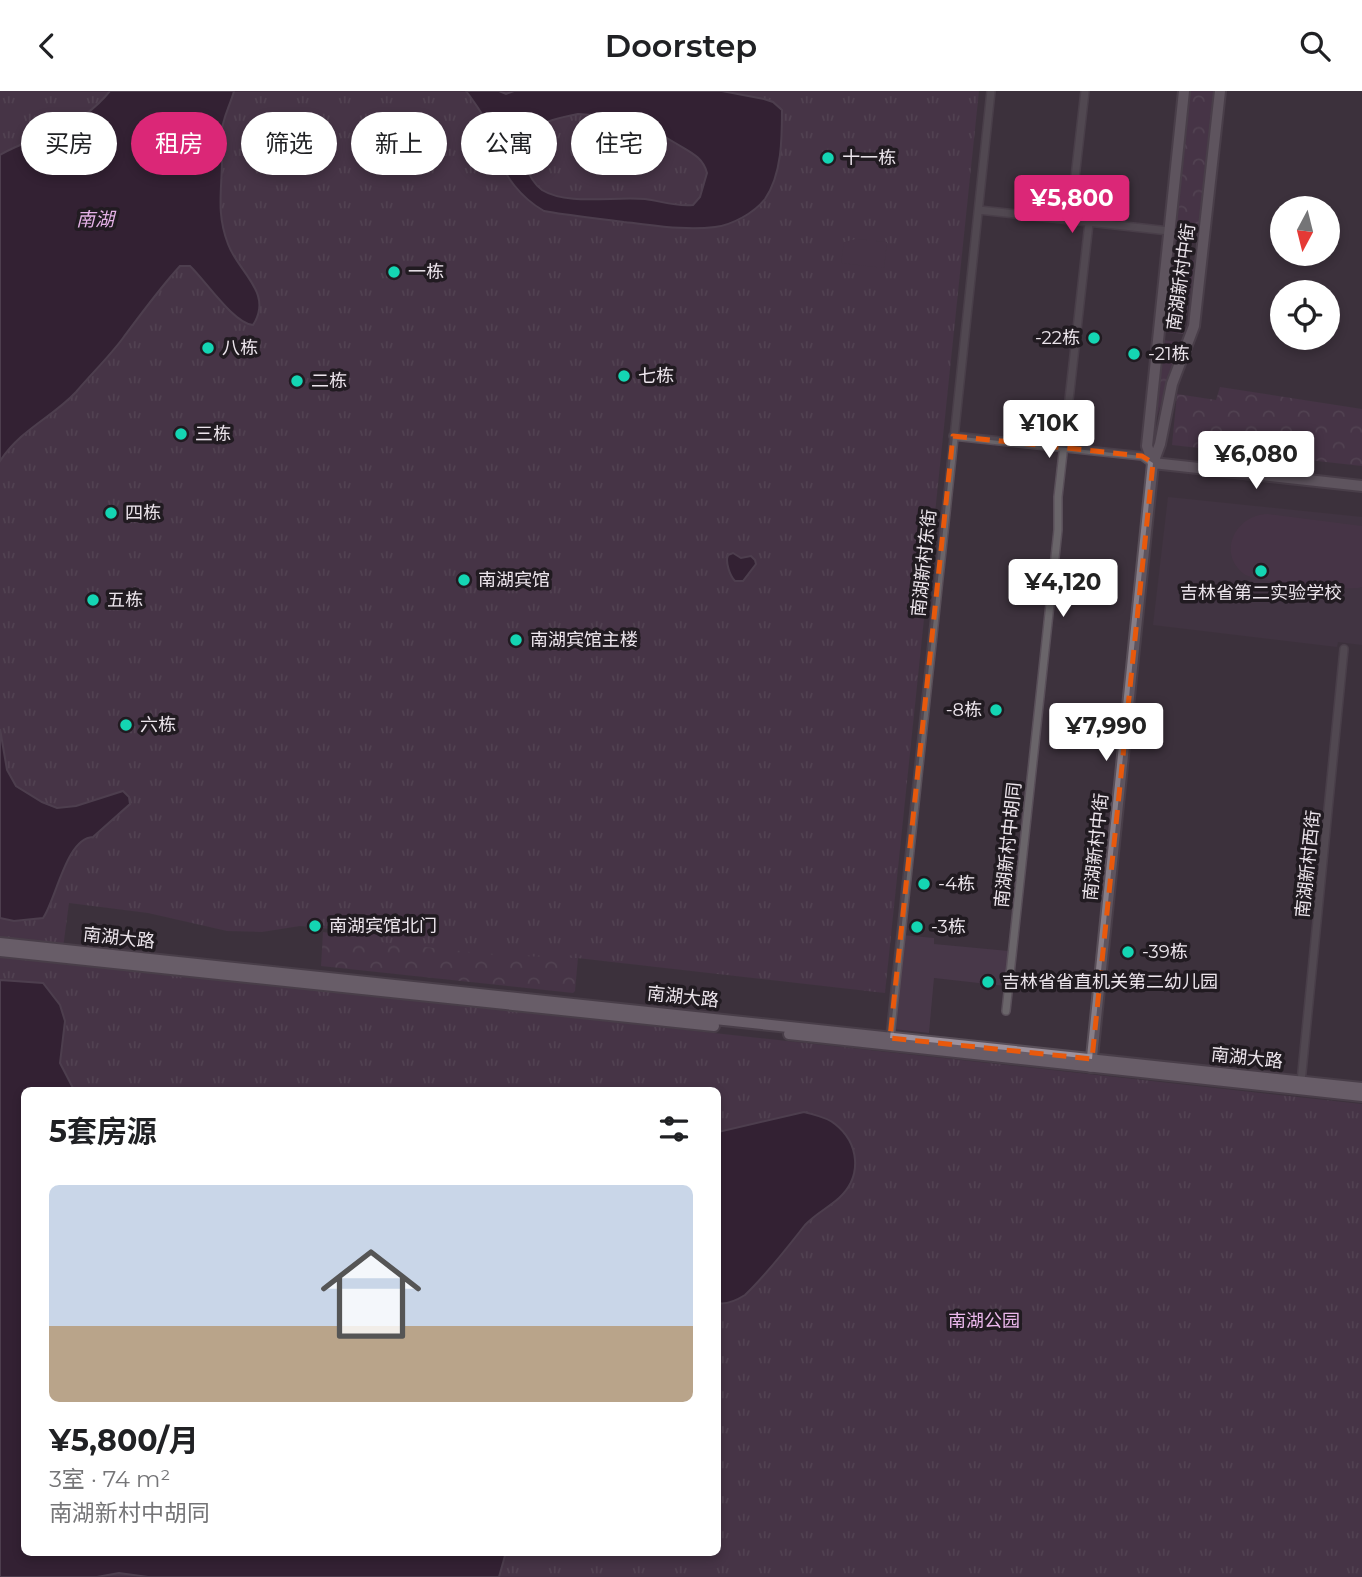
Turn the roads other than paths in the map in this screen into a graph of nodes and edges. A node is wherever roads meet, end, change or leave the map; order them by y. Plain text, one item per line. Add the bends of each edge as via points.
1 (991, 91) edge
2 (1084, 91) edge
3 (1184, 91) edge
4 (1220, 91) edge
5 (979, 210) junction
6 (1070, 221) junction
7 (1089, 223) junction
8 (1168, 231) junction
9 (953, 436) junction
10 (1064, 447) junction
11 (1153, 463) junction
12 (1362, 486) edge
13 (1344, 649) dead end
14 (0, 943) edge
15 (0, 951) edge
16 (1006, 1011) dead end
17 (890, 1038) junction
18 (1092, 1063) junction
19 (1301, 1082) junction
20 (1362, 1088) edge
21 (1362, 1096) edge

1 - 5 street, 南湖新村东街
2 - 6 street
3 - 8 street, 南湖新村中街
4 - 11 street, 南湖新村中街 via 1194,326 1172,384
5 - 6 street
5 - 9 street, 南湖新村东街
6 - 7 street
7 - 8 street
7 - 10 street, 南湖新村中胡同
8 - 11 street, 南湖新村中街 via 1147,446
9 - 10 street
9 - 17 street, 南湖新村东街
10 - 11 street via 1142,456
10 - 16 street, 南湖新村中胡同
11 - 12 street
11 - 18 street, 南湖新村中街
13 - 19 street, 南湖新村西街
14 - 17 main road, 南湖大路
15 - 18 main road, 南湖大路
17 - 18 main road, 南湖大路
18 - 19 main road, 南湖大路
18 - 21 main road, 南湖大路
19 - 20 main road, 南湖大路

